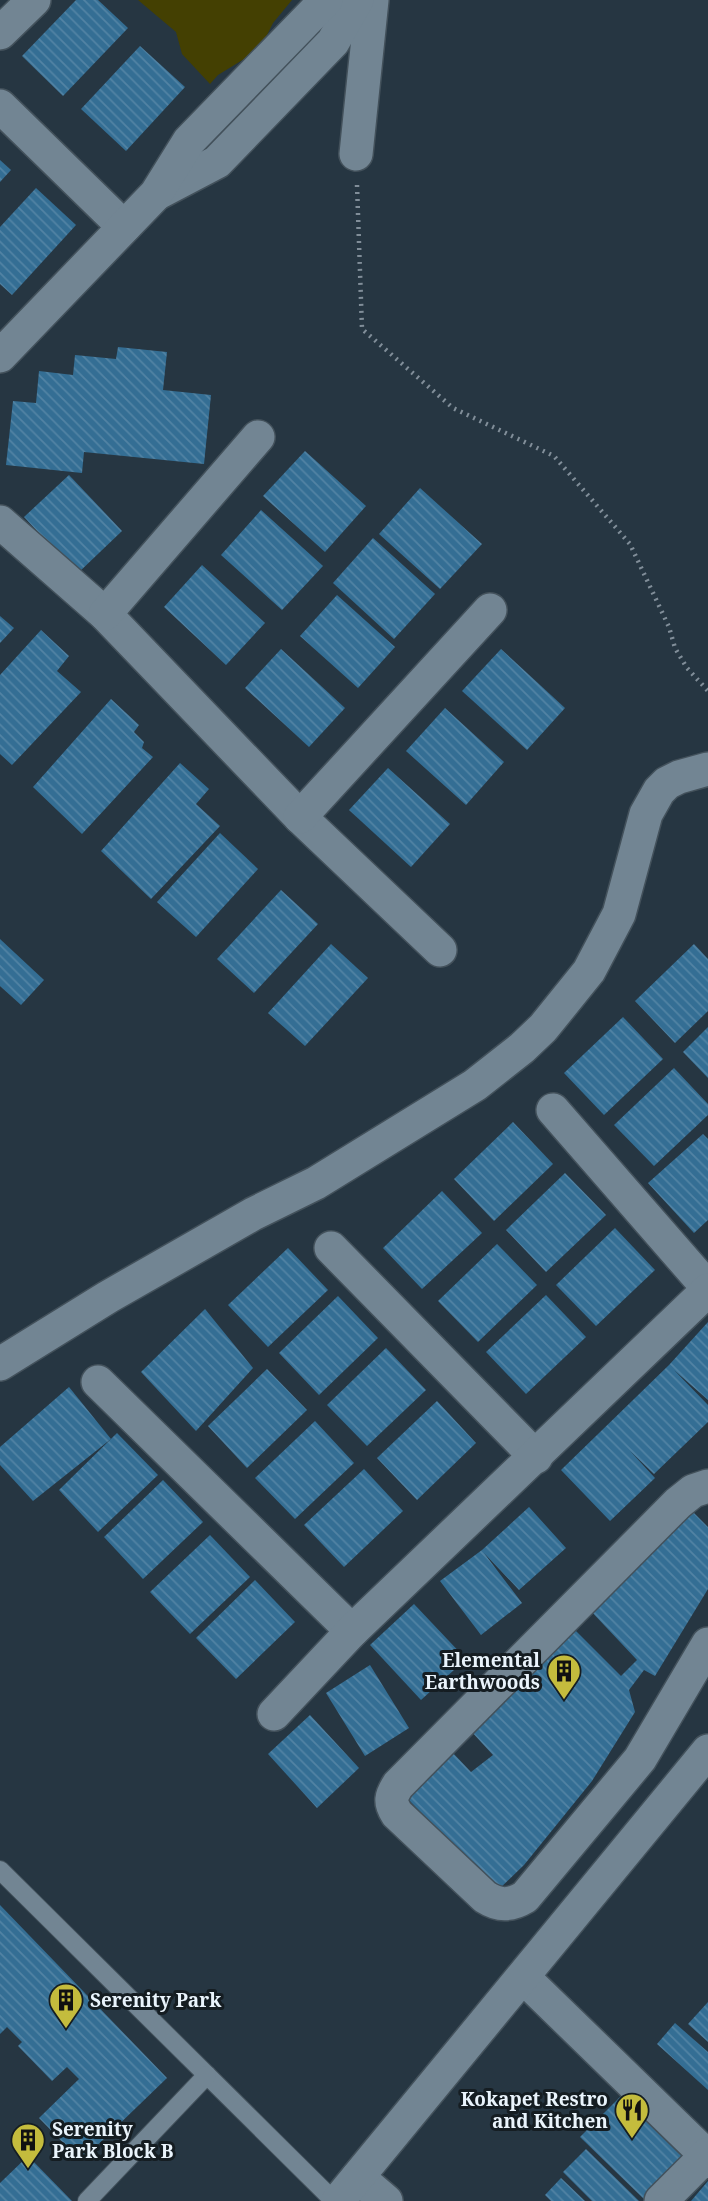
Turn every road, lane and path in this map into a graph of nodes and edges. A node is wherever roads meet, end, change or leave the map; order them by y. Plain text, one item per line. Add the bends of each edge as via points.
1 (34, 0) edge
2 (326, 0) edge
3 (356, 0) edge
4 (372, 0) edge
5 (0, 33) edge
6 (0, 106) edge
7 (356, 154) joint
8 (156, 194) junction
9 (124, 226) junction
10 (0, 356) edge
11 (258, 437) dead end
12 (0, 522) edge
13 (490, 610) dead end
14 (105, 614) junction
15 (708, 691) edge
16 (708, 769) edge
17 (300, 817) junction
18 (440, 950) dead end
19 (552, 1110) dead end
20 (331, 1248) dead end
21 (708, 1289) edge
22 (0, 1364) edge
23 (98, 1382) dead end
24 (536, 1457) junction
25 (708, 1486) edge
26 (352, 1631) junction
27 (708, 1644) edge
28 (274, 1714) dead end
29 (708, 1751) edge
30 (0, 1870) edge
31 (523, 1977) junction
32 (207, 2075) junction
33 (708, 2155) edge
34 (344, 2193) edge
35 (87, 2201) edge
36 (386, 2201) edge
37 (661, 2201) edge

1 - 5 street
2 - 8 street via 189,141
3 - 8 street via 333,43 217,162
4 - 7 street
6 - 9 street
7 - 15 path via 362,329 453,408 554,456 630,544 675,648
8 - 9 street
9 - 10 street
11 - 14 street
12 - 14 street
13 - 17 street
14 - 17 street
16 - 22 street via 667,783 652,801 618,914 589,971 522,1048 475,1085 316,1183 108,1297
17 - 18 street
19 - 21 street
20 - 24 street
21 - 24 street
23 - 26 street
24 - 26 street
25 - 27 street via 678,1503 398,1784 391,1805 485,1897 495,1904 517,1902 640,1759
26 - 28 street
29 - 31 street
30 - 32 lane
31 - 33 street
31 - 34 street
32 - 34 lane
32 - 35 lane
33 - 37 street
34 - 36 street

